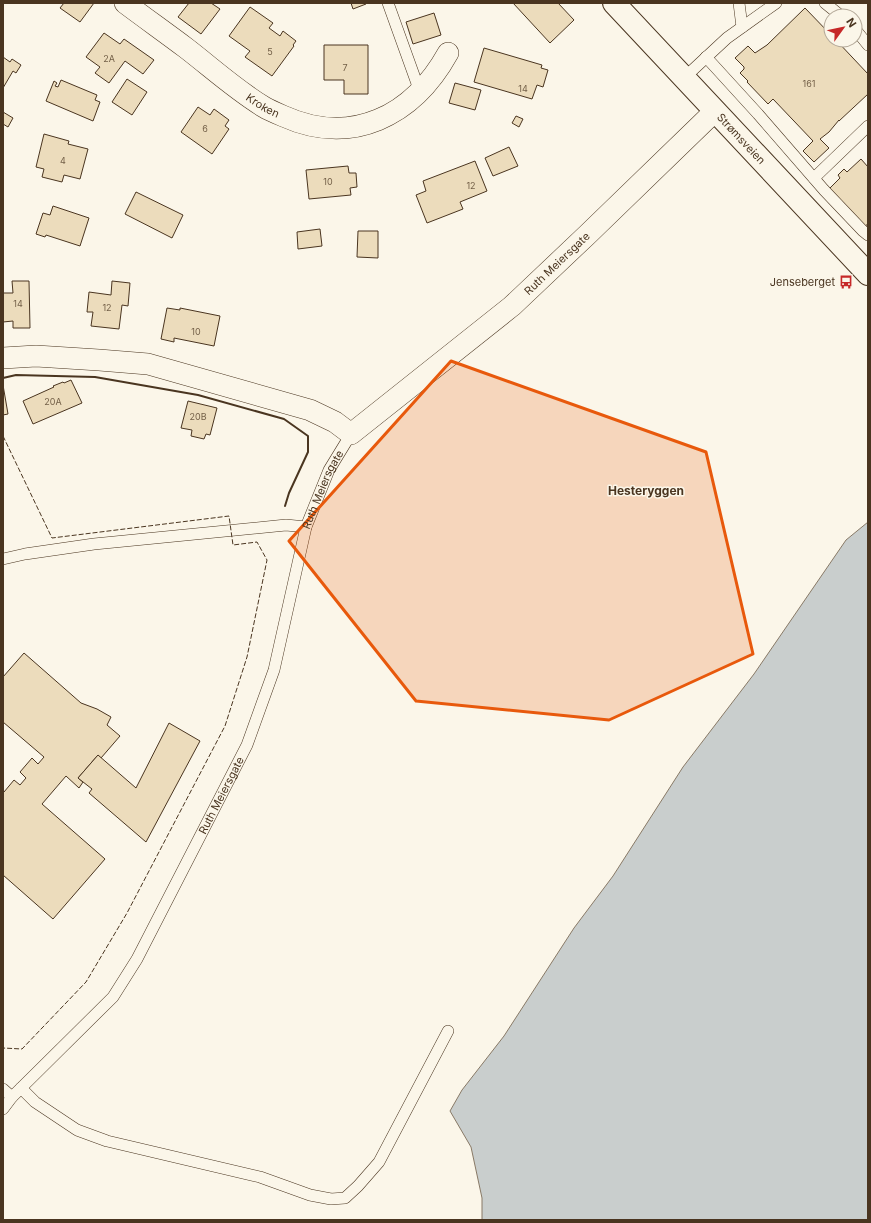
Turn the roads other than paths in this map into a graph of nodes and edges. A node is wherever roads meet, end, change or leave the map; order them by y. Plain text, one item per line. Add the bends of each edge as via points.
1 (125, 3) edge
2 (388, 3) edge
3 (614, 3) edge
4 (739, 3) edge
5 (776, 3) edge
6 (742, 27) junction
7 (448, 53) dead end
8 (706, 57) junction
9 (684, 78) junction
10 (420, 92) junction
11 (715, 111) junction
12 (868, 126) edge
13 (814, 178) junction
14 (868, 235) edge
15 (868, 274) edge
16 (3, 358) edge
17 (351, 434) junction
18 (306, 527) junction
19 (3, 559) edge
20 (448, 1031) dead end
21 (21, 1088) junction
22 (3, 1090) edge
23 (12, 1097) junction
24 (3, 1109) edge

1 - 10 street, Kroken via 264,107 314,126 336,128 372,123 401,108
2 - 10 lane
3 - 9 main road, Strømsveien
4 - 6 lane
5 - 6 lane
6 - 8 lane
7 - 10 street, Kroken via 440,68
8 - 9 lane
8 - 13 lane
9 - 11 main road, Strømsveien
11 - 15 main road, Strømsveien
11 - 17 street, Ruth Meiersgate via 588,236 512,306
12 - 13 lane
13 - 14 lane
16 - 17 street via 36,356 148,364 310,410 335,422
17 - 18 lane, Ruth Meiersgate via 329,470
18 - 19 lane via 286,525 94,544
18 - 21 lane, Ruth Meiersgate via 274,670 247,745 137,959 113,997
20 - 21 lane via 379,1162 345,1198 331,1199 310,1195 260,1177 107,1141 77,1130 35,1102
21 - 23 lane, Ruth Meiersgate
22 - 23 lane
23 - 24 lane, Ruth Meiersgate

